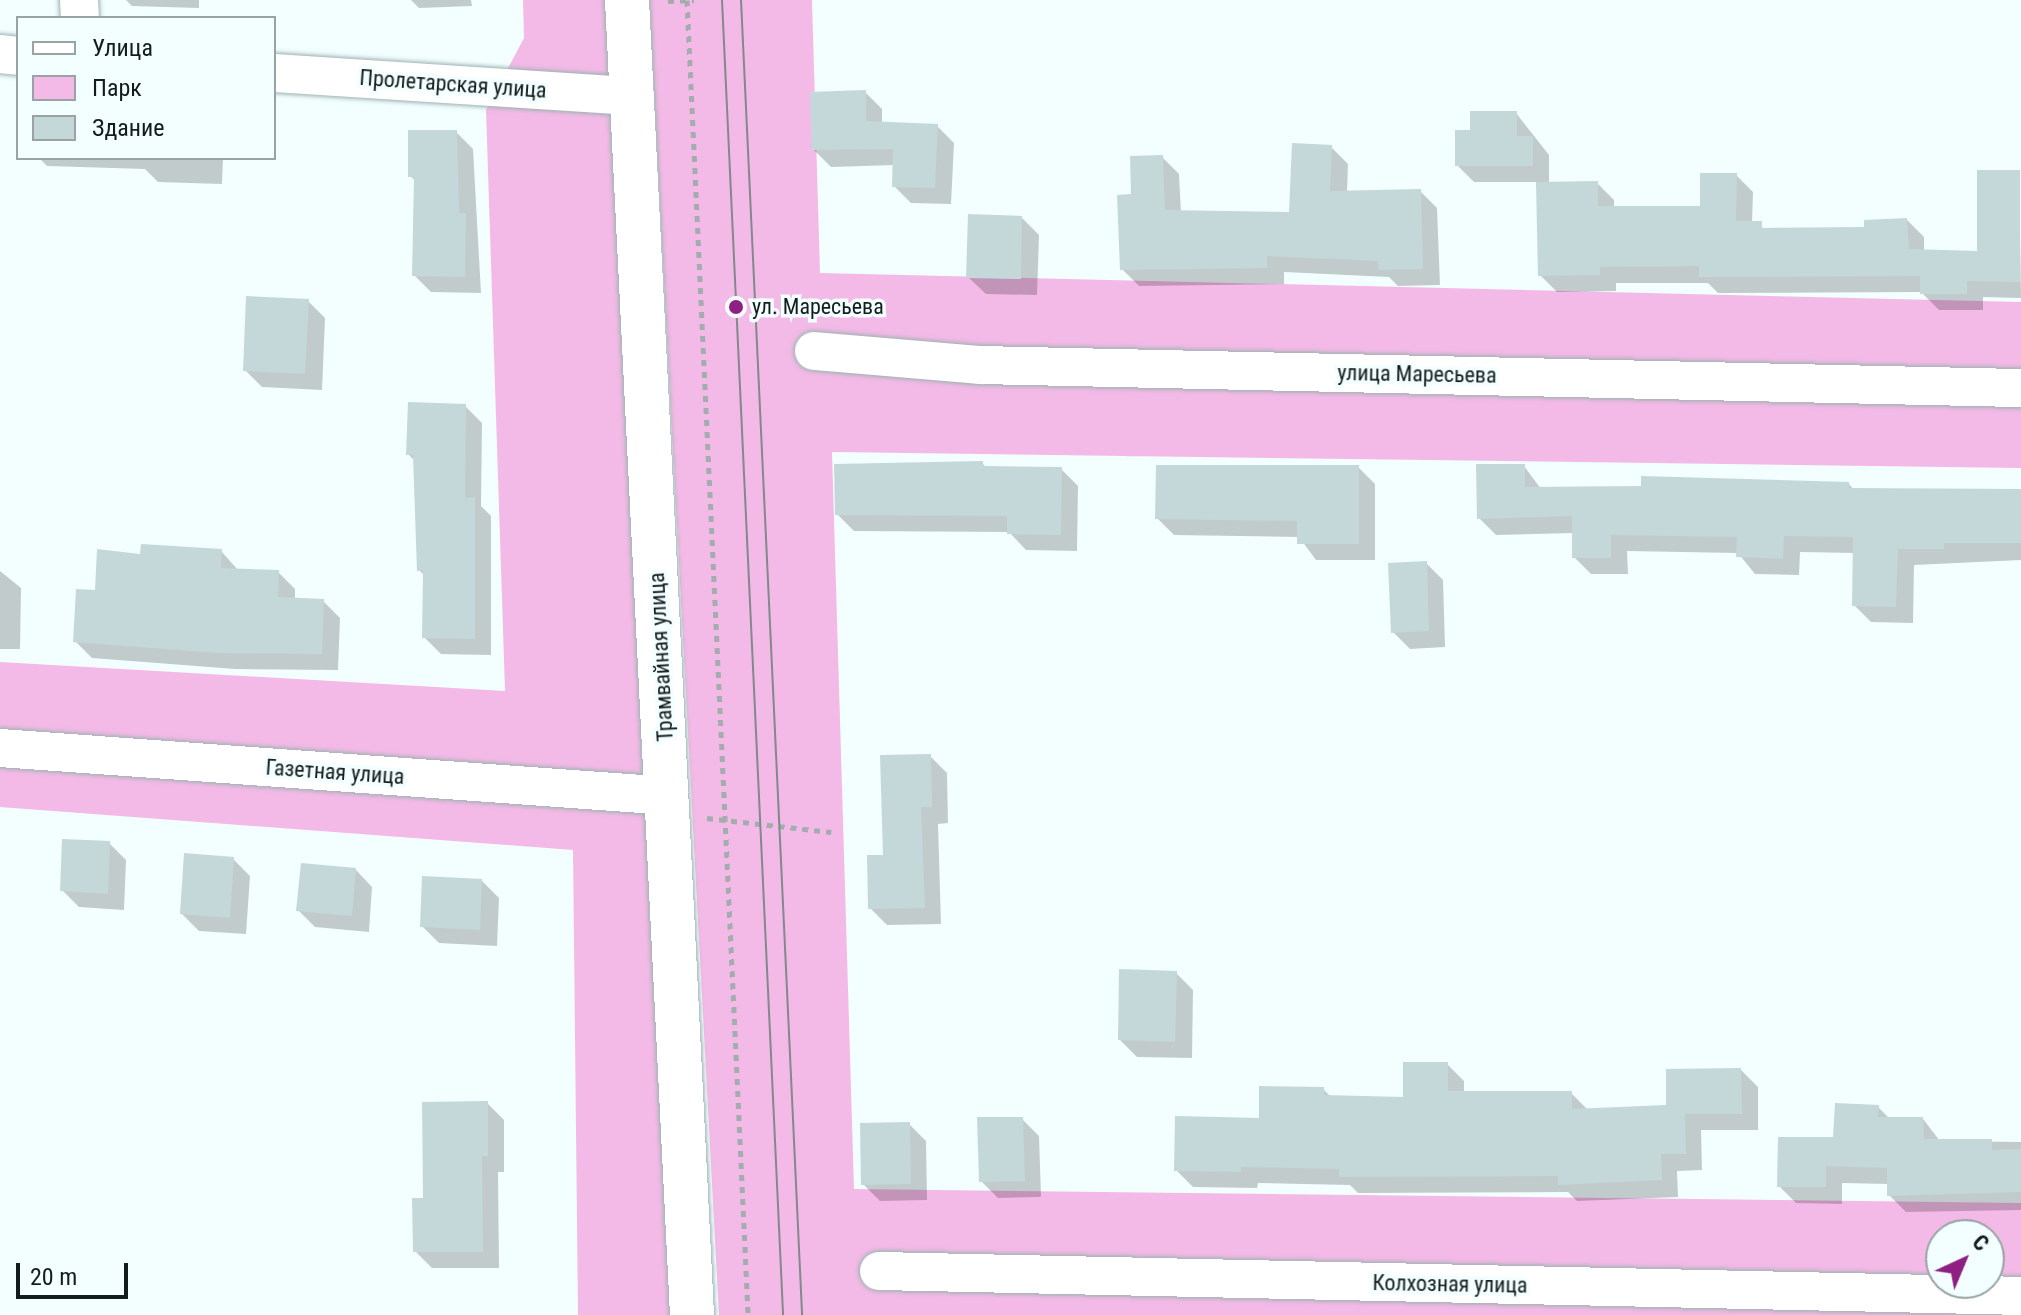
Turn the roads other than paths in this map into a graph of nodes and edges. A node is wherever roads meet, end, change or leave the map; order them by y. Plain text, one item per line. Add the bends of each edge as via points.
1 (627, 0) edge
2 (276, 73) edge
3 (632, 96) junction
4 (814, 351) dead end
5 (2021, 388) edge
6 (0, 748) edge
7 (670, 807) junction
8 (879, 1271) dead end
9 (2021, 1296) edge
10 (692, 1315) edge

1 - 3 main road, Трамвайная улица
2 - 3 street, Пролетарская улица
3 - 7 main road, Трамвайная улица
4 - 5 street, улица Маресьева via 980,365
6 - 7 street, Газетная улица
7 - 10 main road, Трамвайная улица
8 - 9 street, Колхозная улица

